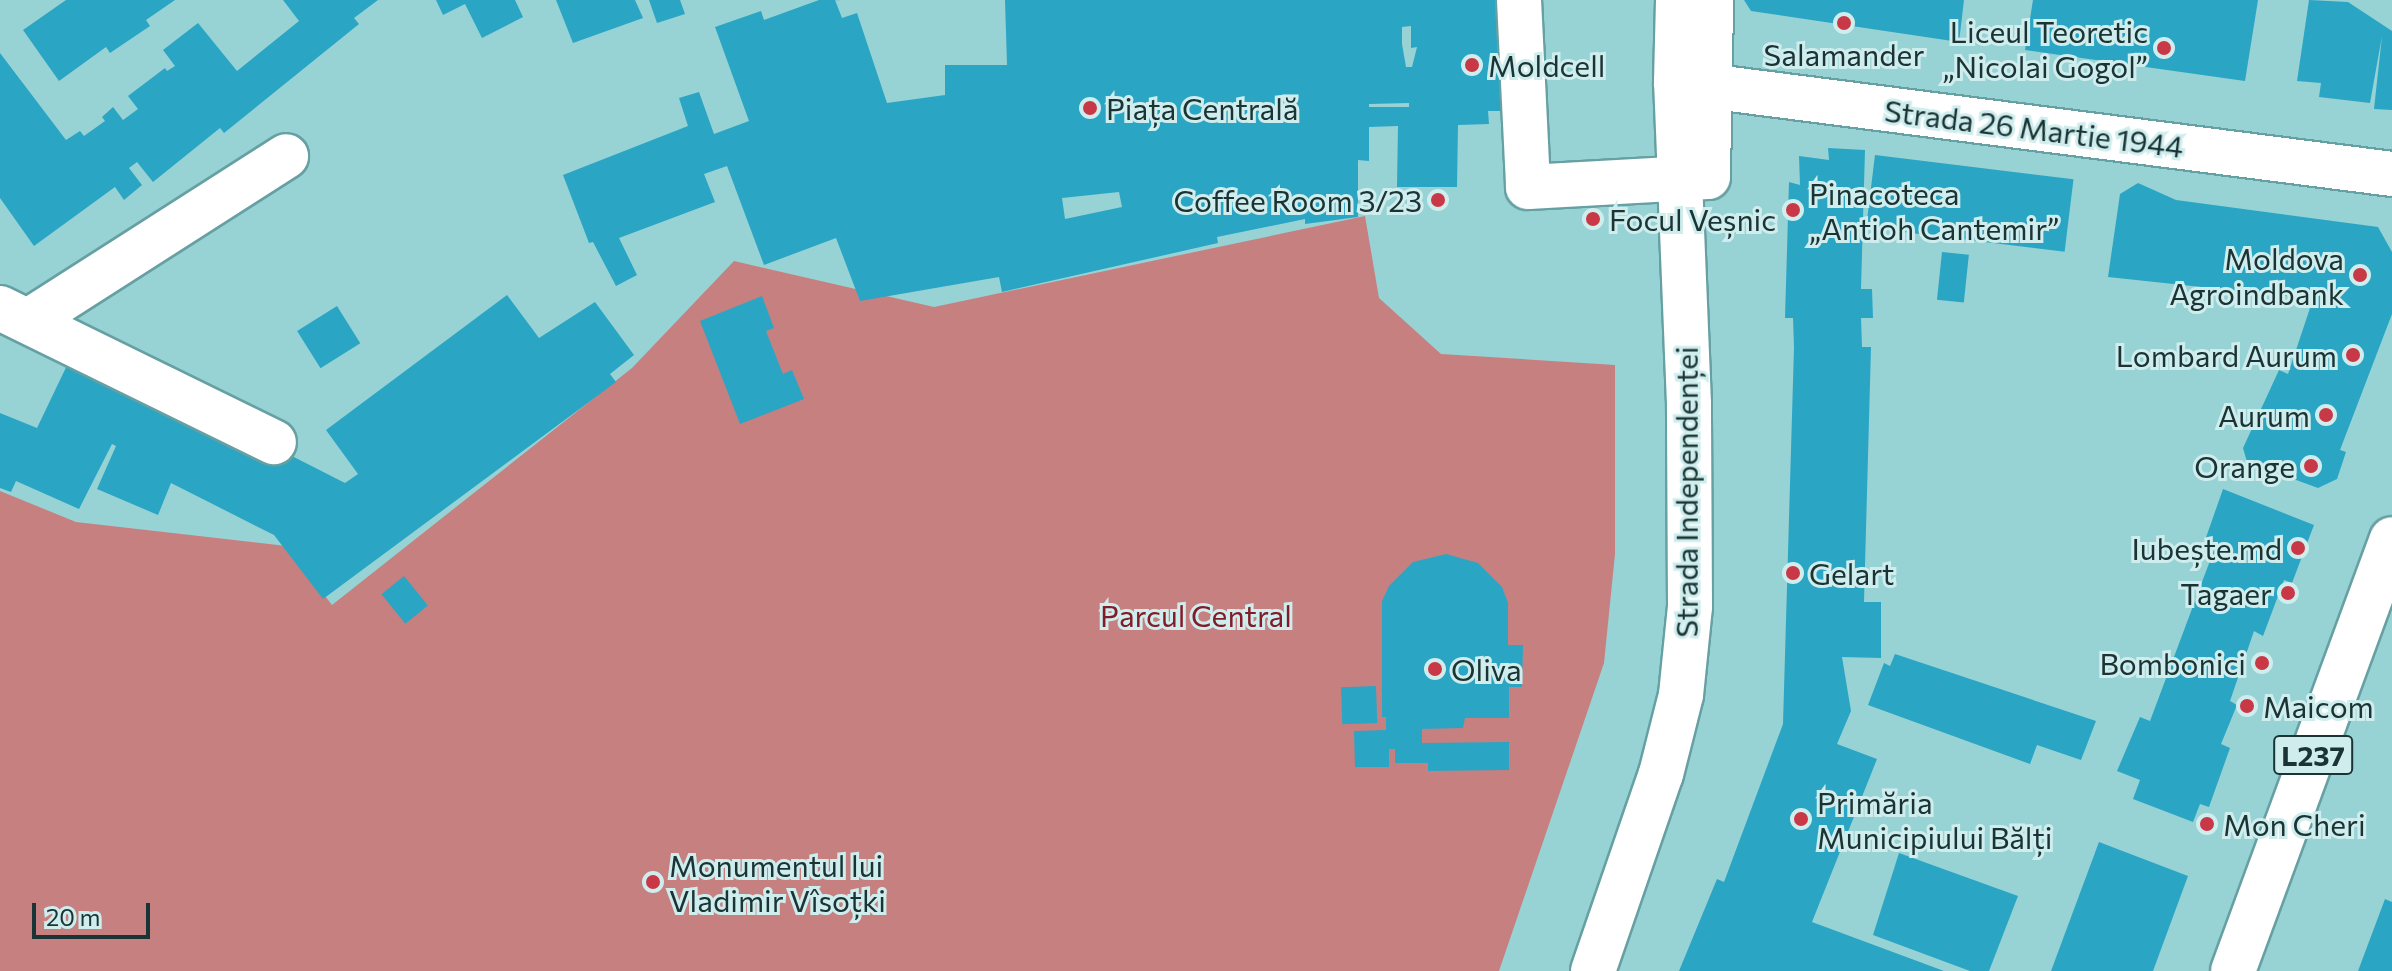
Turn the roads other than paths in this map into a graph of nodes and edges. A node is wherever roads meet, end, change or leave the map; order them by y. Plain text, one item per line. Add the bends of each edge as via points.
1 (1519, 0) edge
2 (1678, 0) edge
3 (1711, 0) edge
4 (1693, 85) junction
5 (286, 156) dead end
6 (2392, 174) edge
7 (1680, 180) junction
8 (15, 314) edge
9 (274, 442) dead end
10 (2392, 539) edge
11 (1593, 971) edge
12 (2233, 971) edge

1 - 7 street via 1528,187
2 - 4 street
3 - 4 street
4 - 6 street, Strada 26 Martie 1944
4 - 7 street via 1708,177
5 - 8 street
7 - 11 street, Strada Independenței via 1690,607 1681,695 1661,774
8 - 9 street
10 - 12 street, L237

